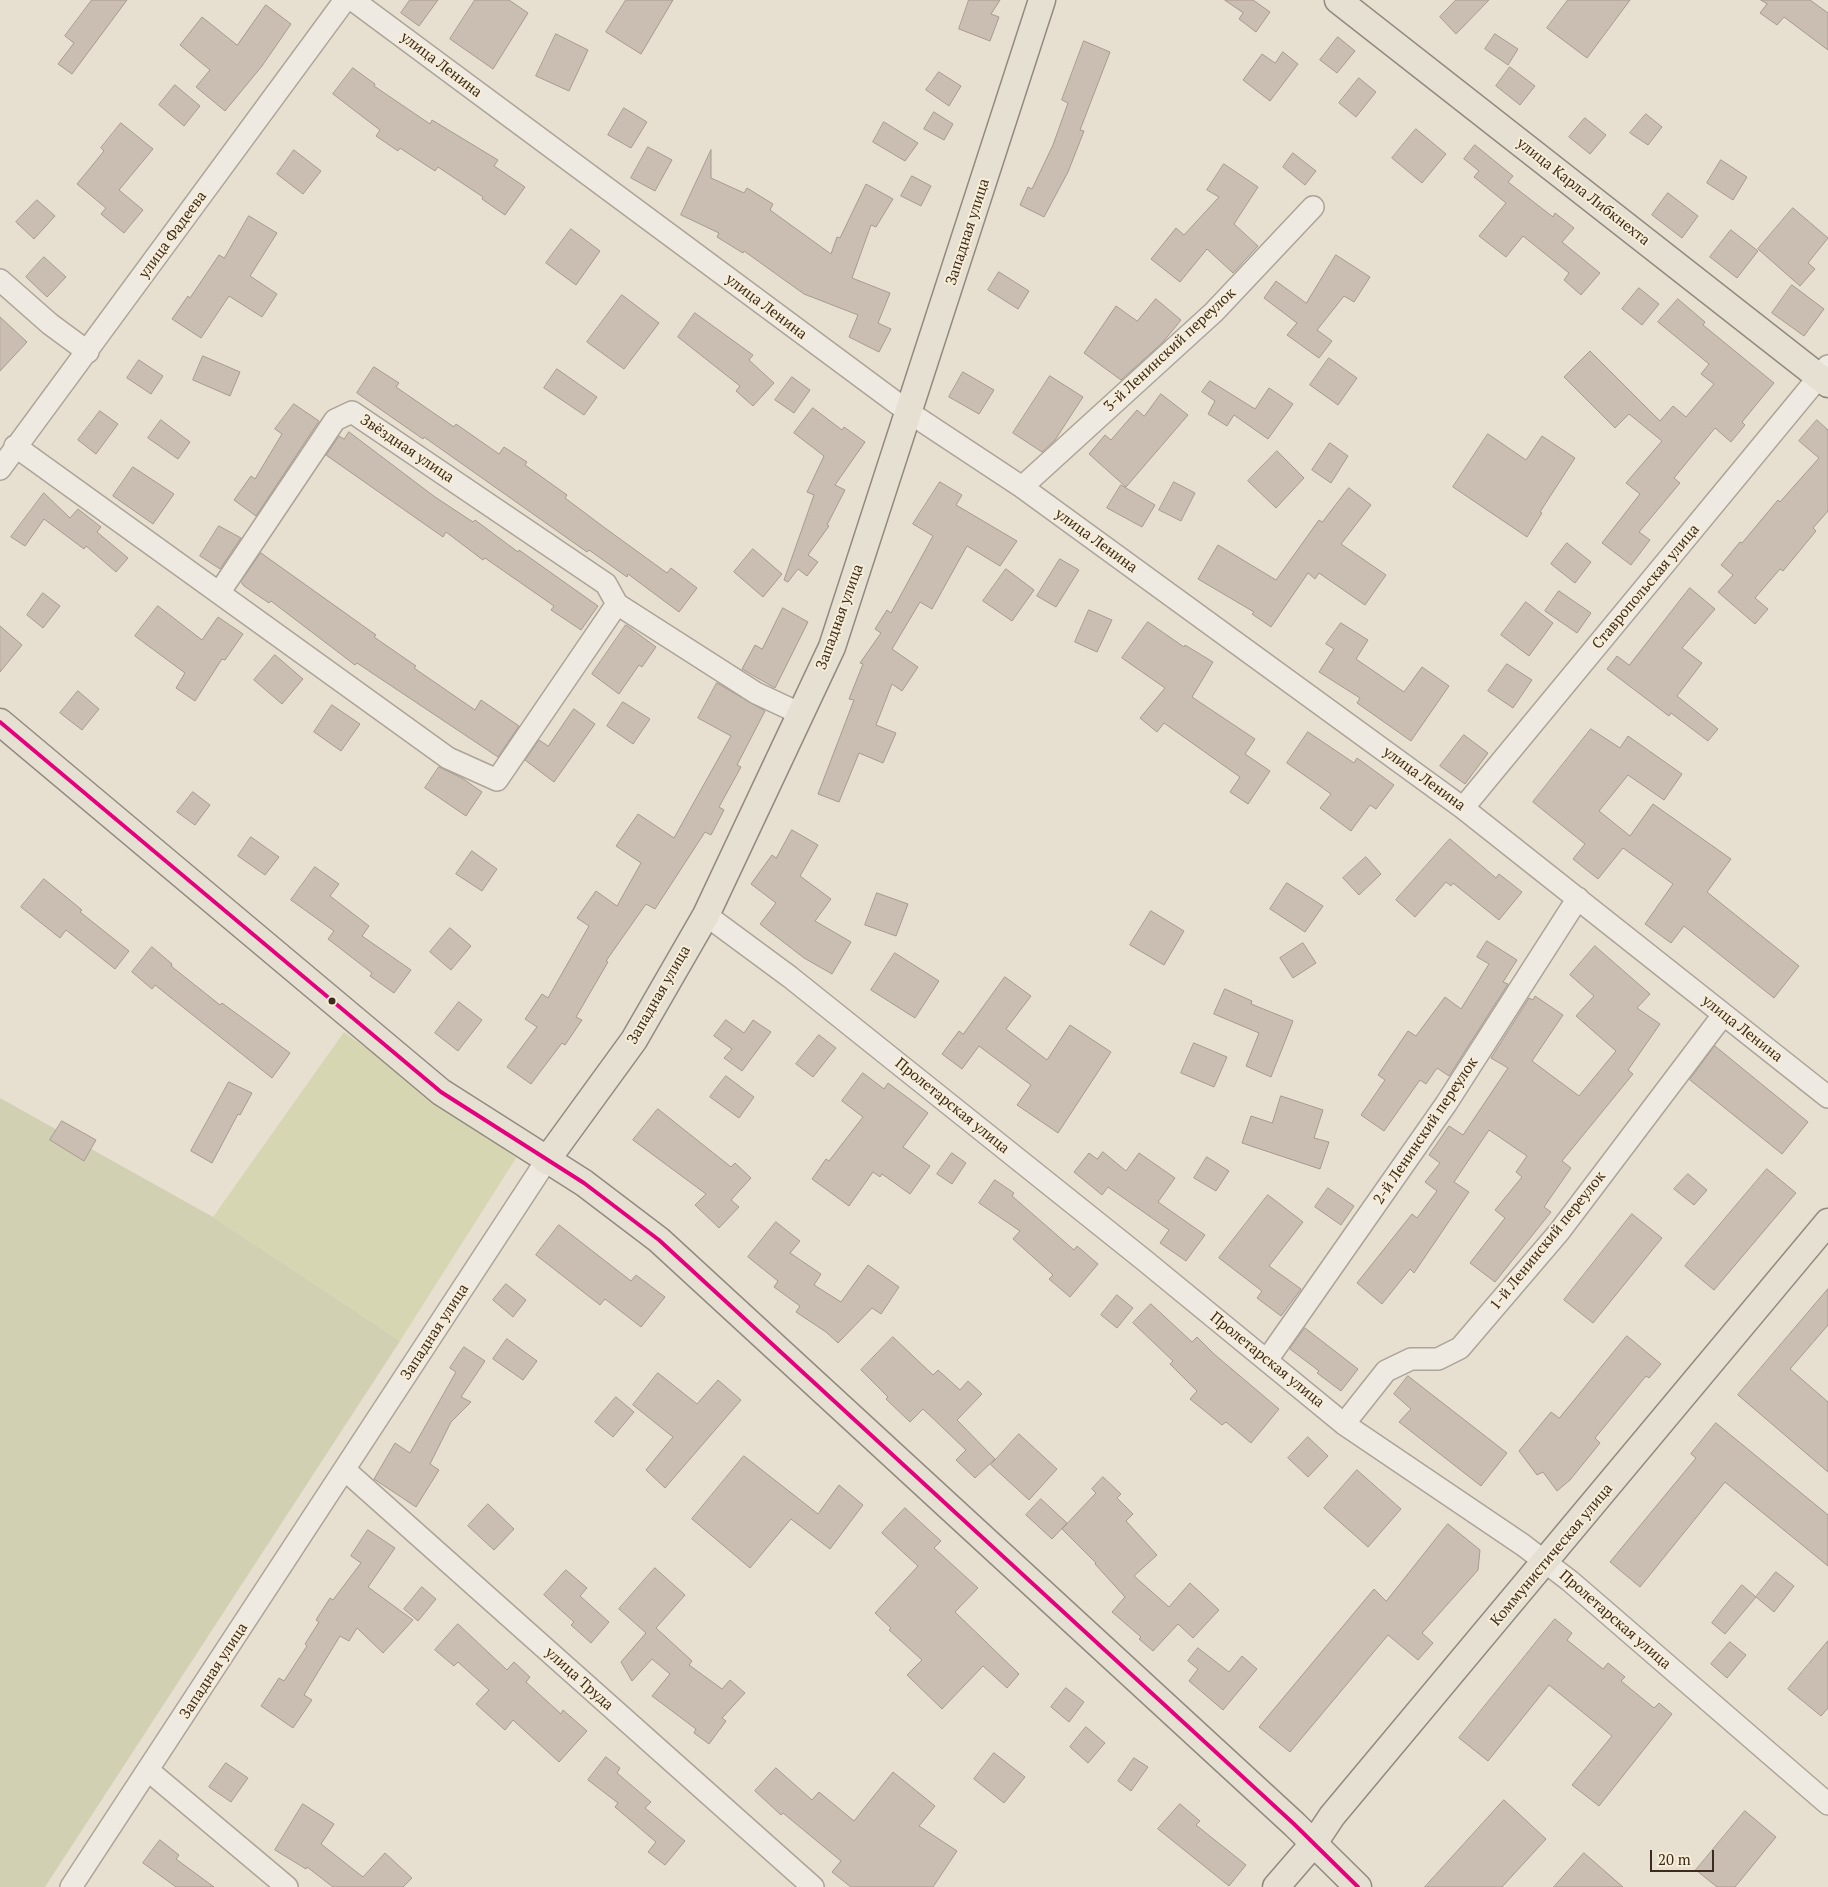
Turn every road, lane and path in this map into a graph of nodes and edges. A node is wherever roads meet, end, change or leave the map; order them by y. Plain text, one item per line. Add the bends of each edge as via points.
1 (345, 0) edge
2 (353, 0) edge
3 (1042, 0) edge
4 (1338, 0) edge
5 (1313, 208) dead end
6 (0, 280) edge
7 (88, 352) junction
8 (1825, 376) edge
9 (910, 413) junction
10 (15, 446) junction
11 (0, 469) edge
12 (1022, 487) junction
13 (219, 593) junction
14 (618, 604) junction
15 (800, 714) junction
16 (0, 722) edge
17 (1463, 808) junction
18 (1578, 898) junction
19 (706, 915) junction
20 (1723, 1015) junction
21 (1828, 1097) edge
22 (546, 1161) junction
23 (1828, 1222) edge
24 (1266, 1360) junction
25 (1344, 1424) junction
26 (345, 1470) junction
27 (1547, 1562) junction
28 (149, 1771) junction
29 (1828, 1804) edge
30 (1314, 1843) junction
31 (71, 1887) edge
32 (287, 1887) edge
33 (812, 1887) edge
34 (1276, 1887) edge
35 (1358, 1887) edge

1 - 7 street, улица Фадеева
2 - 9 street, улица Ленина
3 - 9 main road, Западная улица
4 - 8 main road, улица Карла Либкнехта
5 - 12 street, 3-й Ленинский переулок via 1214,312
6 - 7 street
7 - 10 street, улица Фадеева
8 - 17 street, Ставропольская улица
9 - 12 street, улица Ленина
9 - 15 main road, Западная улица via 832,647
10 - 11 street, улица Фадеева
10 - 13 street
12 - 17 street, улица Ленина
13 - 14 street via 448,758 497,780
13 - 14 street, Звёздная улица via 335,420 352,412 606,584
14 - 15 street, Звёздная улица via 756,693
15 - 19 main road, Западная улица
16 - 22 main road via 441,1092
17 - 18 street, улица Ленина
18 - 20 street, улица Ленина
18 - 24 street, 2-й Ленинский переулок via 1446,1104
19 - 22 main road, Западная улица via 634,1040
19 - 24 street, Пролетарская улица via 790,977
20 - 21 street, улица Ленина
20 - 25 street, 1-й Ленинский переулок via 1559,1232 1460,1348 1438,1358 1411,1358 1386,1370
22 - 26 street, Западная улица
22 - 30 main road via 584,1183 659,1240
23 - 27 main road, Коммунистическая улица
24 - 25 street, Пролетарская улица
25 - 27 street, Пролетарская улица
26 - 28 street, Западная улица
26 - 33 street, улица Труда
27 - 29 street, Пролетарская улица
27 - 30 main road, Коммунистическая улица via 1332,1816
28 - 31 street, Западная улица
28 - 32 street
30 - 34 main road, Коммунистическая улица
30 - 35 main road

